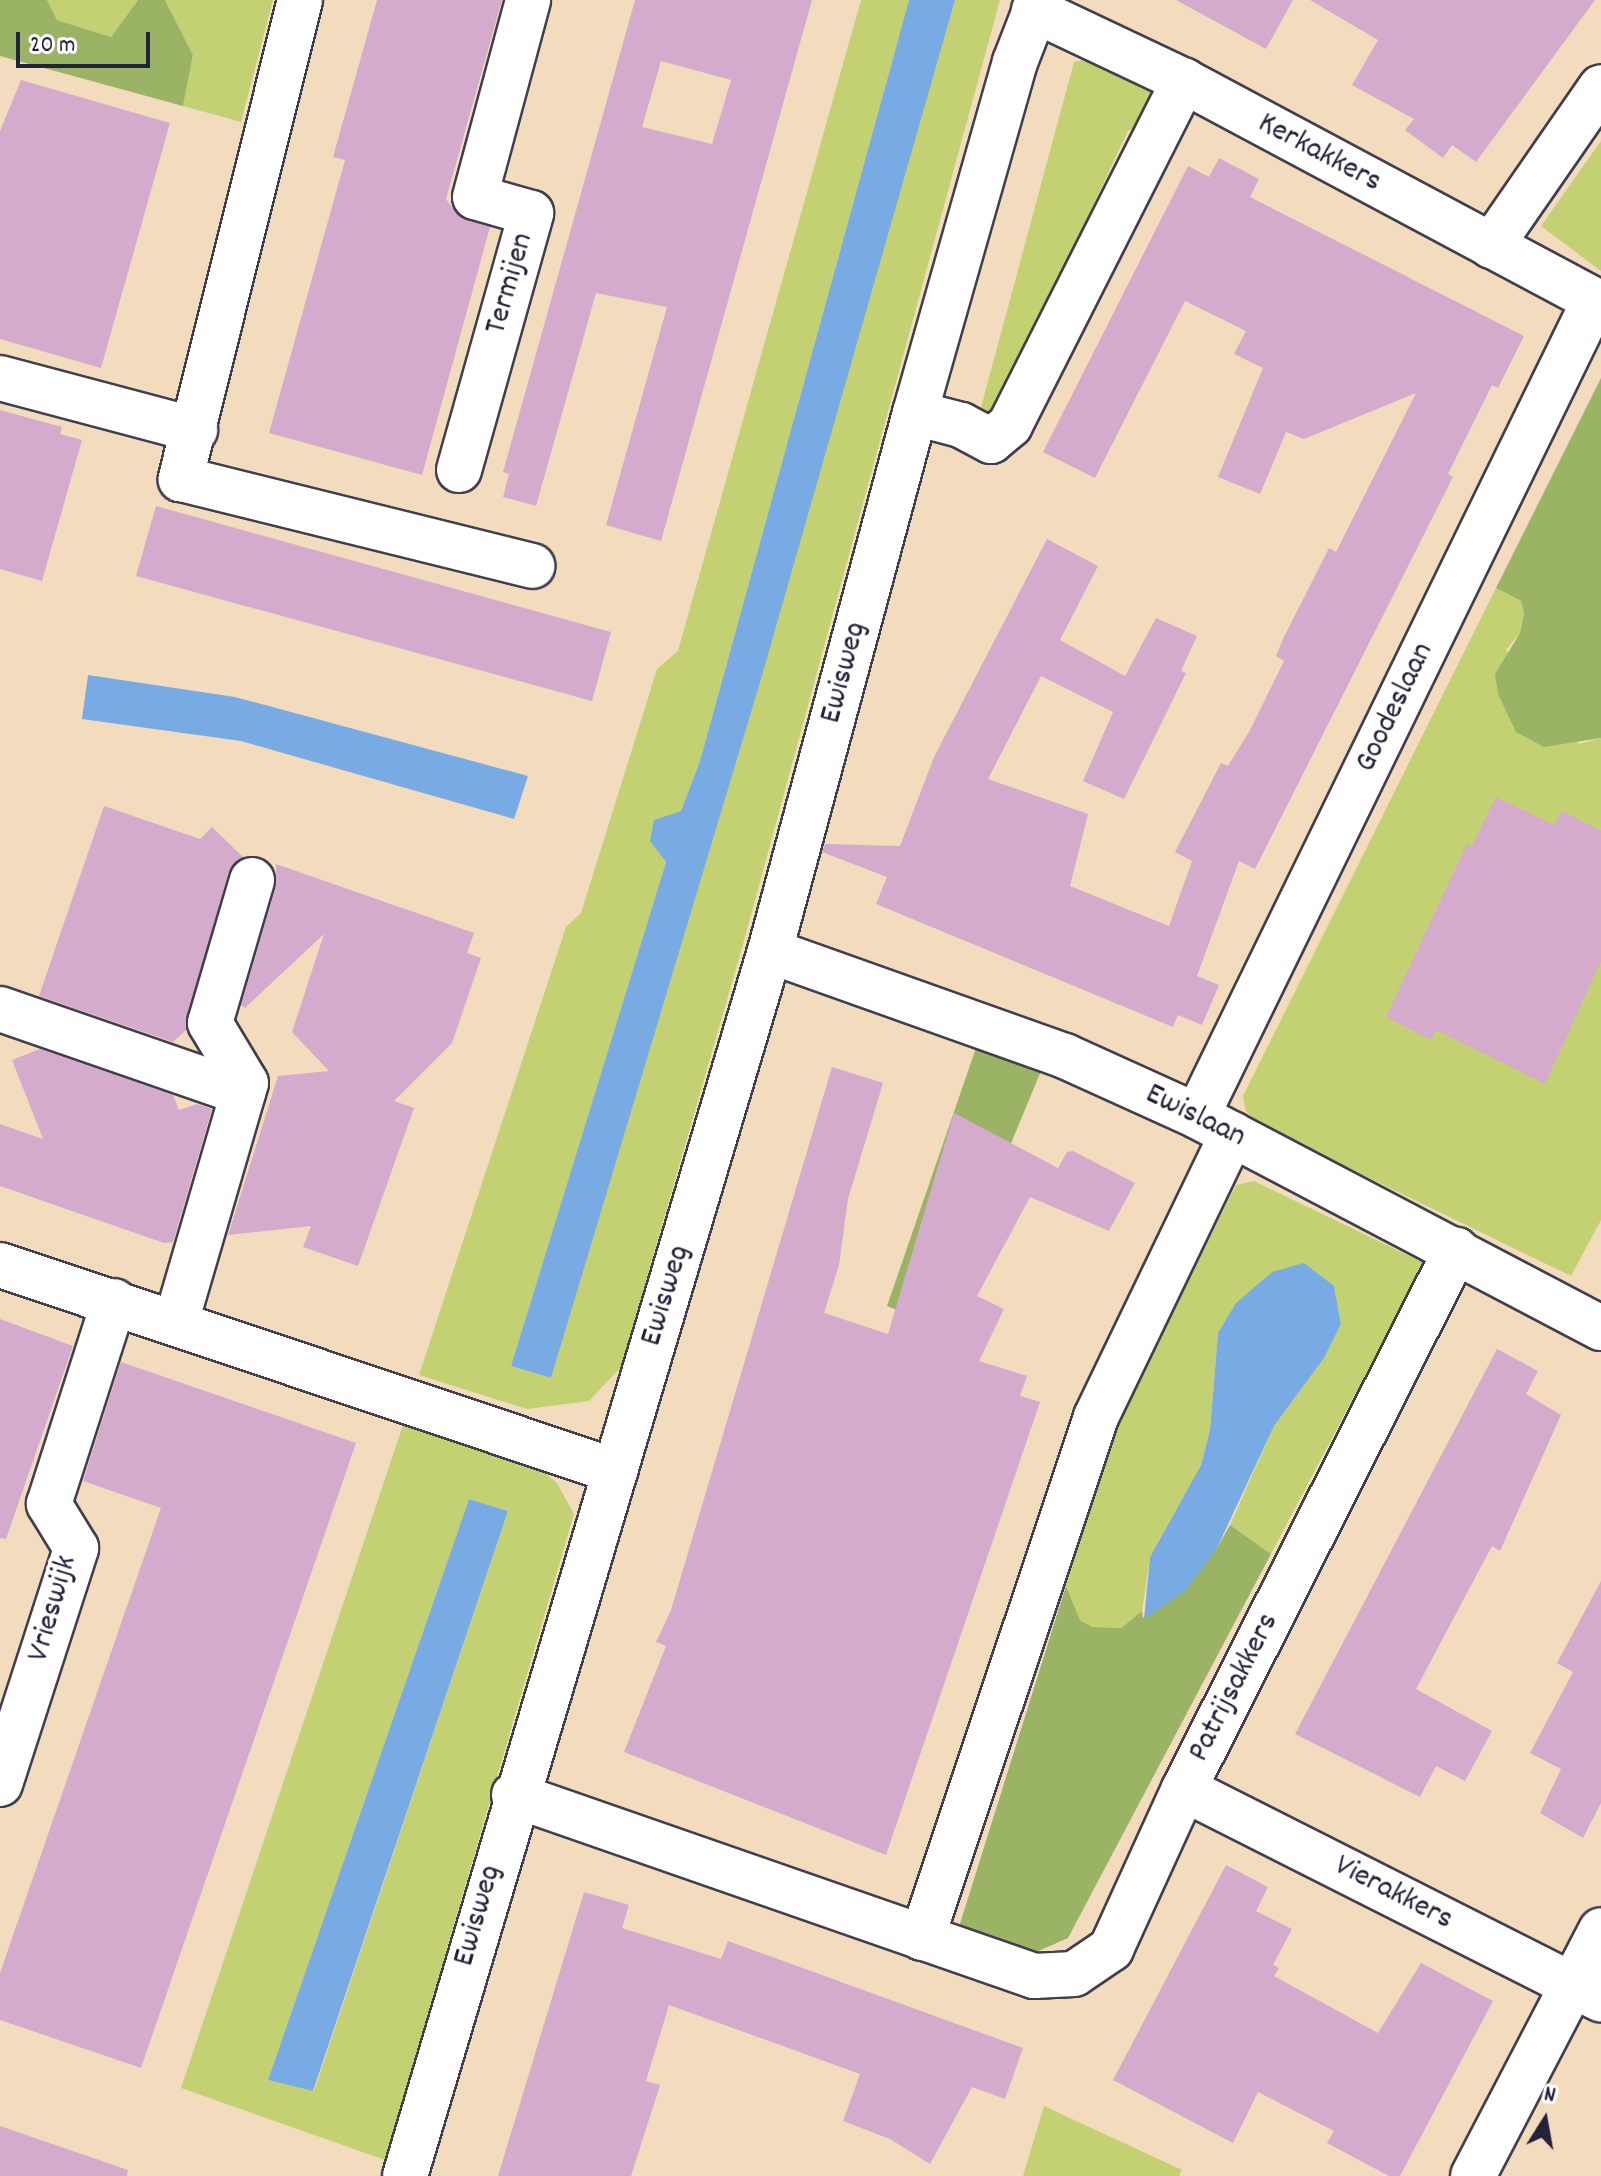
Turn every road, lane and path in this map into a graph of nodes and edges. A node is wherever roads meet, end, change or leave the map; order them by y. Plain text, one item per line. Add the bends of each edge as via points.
1 (300, 0) edge
2 (528, 0) edge
3 (1036, 5) edge
4 (1184, 81) junction
5 (1601, 87) edge
6 (1491, 246) junction
7 (1598, 302) edge
8 (0, 378) edge
9 (915, 413) junction
10 (195, 430) junction
11 (459, 470) dead end
12 (532, 566) dead end
13 (252, 880) dead end
14 (770, 951) junction
15 (0, 1009) edge
16 (243, 1093) junction
17 (1214, 1125) junction
18 (1456, 1250) junction
19 (0, 1265) edge
20 (114, 1301) junction
21 (1596, 1312) edge
22 (176, 1322) junction
23 (615, 1471) junction
24 (0, 1784) edge
25 (1184, 1789) junction
26 (514, 1795) junction
27 (1601, 1930) edge
28 (922, 1938) junction
29 (1587, 1992) edge
30 (405, 2176) edge
31 (1473, 2176) edge

1 - 10 street
2 - 11 street, Termijen via 475,197 531,213
3 - 4 street, Kerkakkers
3 - 9 street, Ewisweg
4 - 6 street, Kerkakkers
4 - 9 street via 1010,425 991,441 961,425
5 - 6 street
6 - 7 street, Kerkakkers
7 - 17 street, Goodeslaan
8 - 10 street
9 - 14 street, Ewisweg
10 - 12 street via 181,479
13 - 16 street via 210,1023 246,1083
14 - 17 street, Ewislaan via 1065,1056
14 - 23 street, Ewisweg
15 - 16 street
16 - 22 street
17 - 18 street, Ewislaan
17 - 28 street via 1096,1417
18 - 21 street, Ewislaan
18 - 25 street, Patrijsakkers
19 - 20 street
20 - 22 street
20 - 24 street, Vrieswijk via 49,1504 76,1548
22 - 23 street
23 - 26 street, Ewisweg
25 - 28 street, Patrijsakkers via 1111,1949 1074,1974 1034,1976
25 - 29 street, Vierakkers
26 - 28 street, Patrijsakkers
26 - 30 street, Ewisweg
27 - 29 street
29 - 31 street

